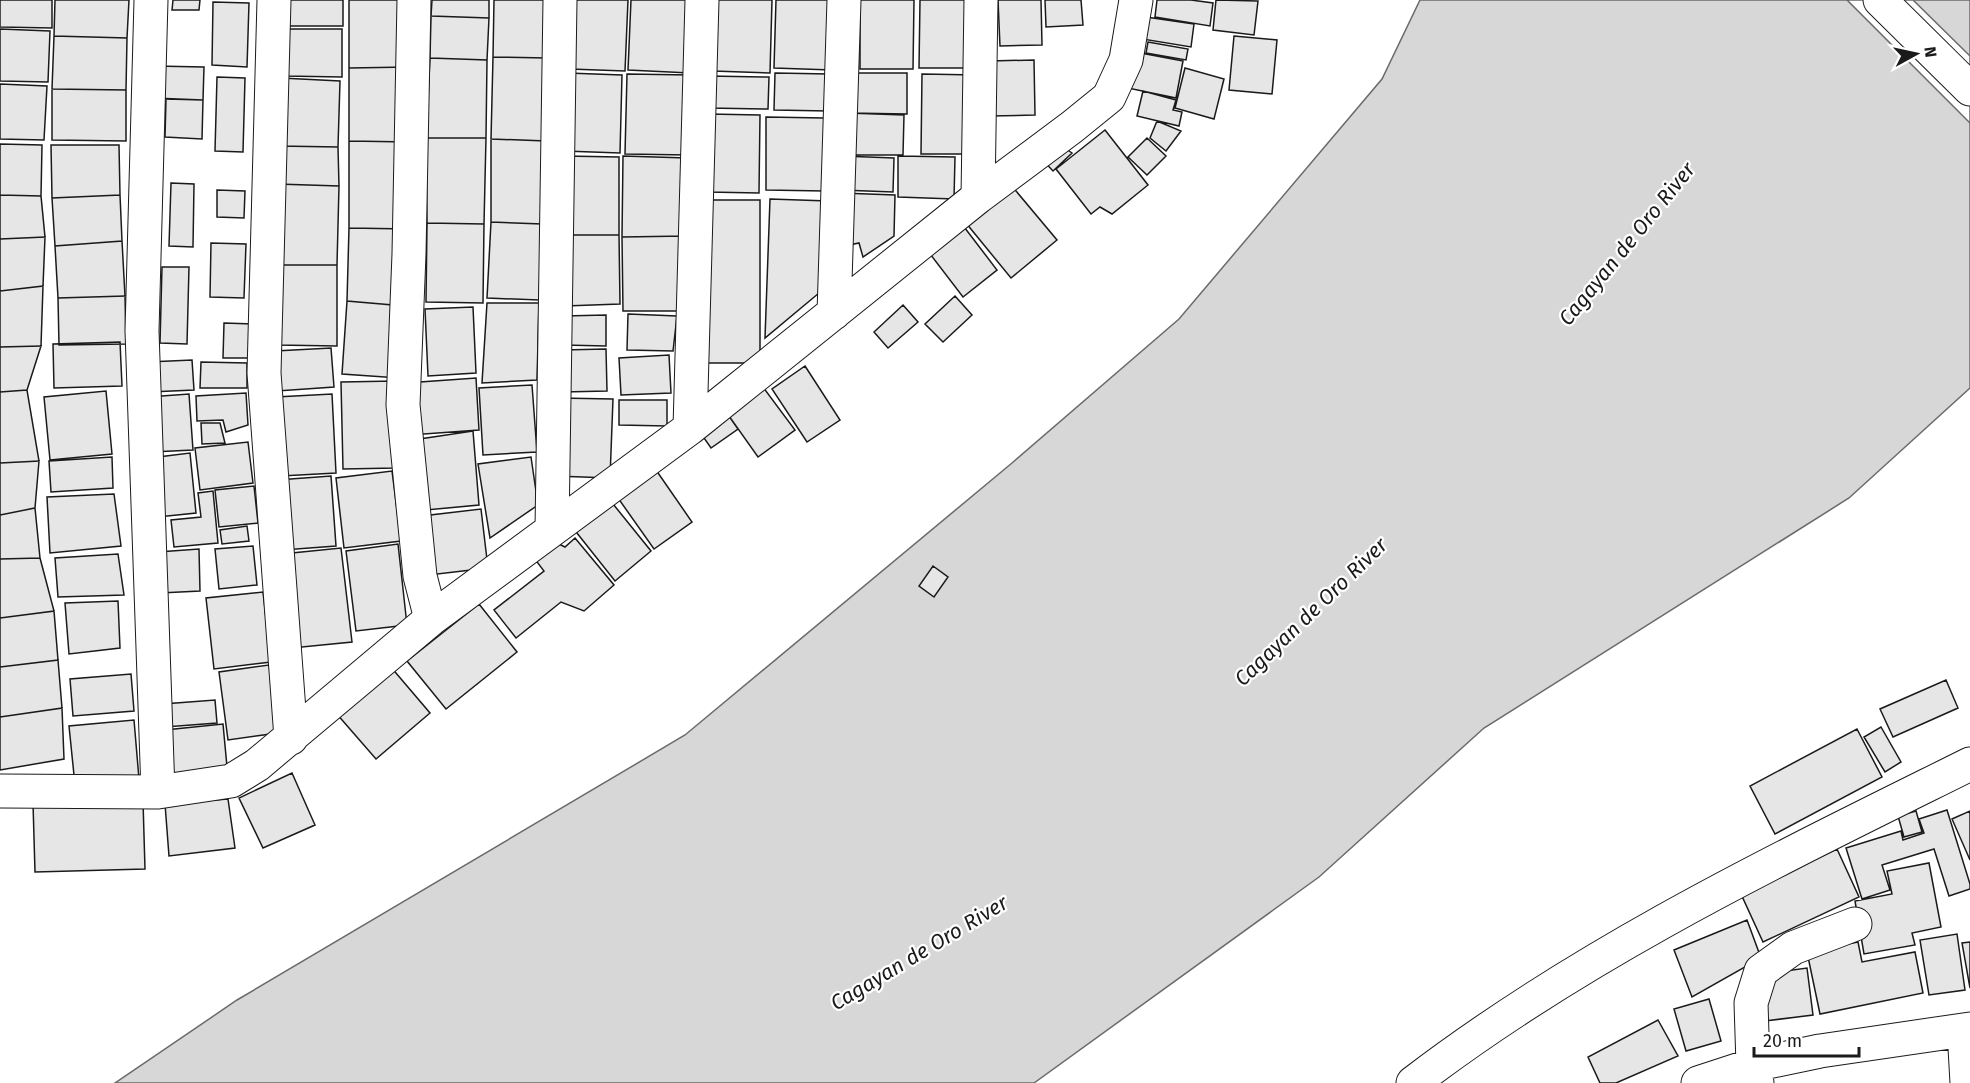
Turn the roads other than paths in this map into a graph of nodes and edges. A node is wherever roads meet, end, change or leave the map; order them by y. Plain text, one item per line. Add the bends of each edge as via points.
1 (151, 0) edge
2 (273, 0) edge
3 (414, 0) edge
4 (560, 0) edge
5 (702, 0) edge
6 (844, 0) edge
7 (981, 0) edge
8 (1136, 0) edge
9 (1881, 0) edge
10 (1970, 89) edge
11 (978, 197) junction
12 (834, 313) junction
13 (690, 428) junction
14 (552, 529) junction
15 (431, 619) junction
16 (291, 738) junction
17 (1970, 764) edge
18 (0, 791) edge
19 (158, 792) junction
20 (1855, 924) dead end
21 (1967, 1030) edge
22 (1755, 1074) edge
23 (1413, 1083) edge
24 (1698, 1083) edge
25 (1967, 1083) edge

1 - 19 street via 142,331
2 - 16 street via 264,373
3 - 15 street via 403,405 420,576
4 - 14 street
5 - 13 street
6 - 12 street
7 - 11 street
8 - 11 street via 1126,60 1109,97
9 - 10 street
11 - 12 street
12 - 13 street
13 - 14 street
14 - 15 street
15 - 16 street
16 - 19 street via 231,782
17 - 23 street via 1708,896 1614,948 1518,1007
18 - 19 street
20 - 22 street via 1794,948 1761,971 1751,1003
21 - 22 street via 1820,1051
21 - 25 street
22 - 24 street

